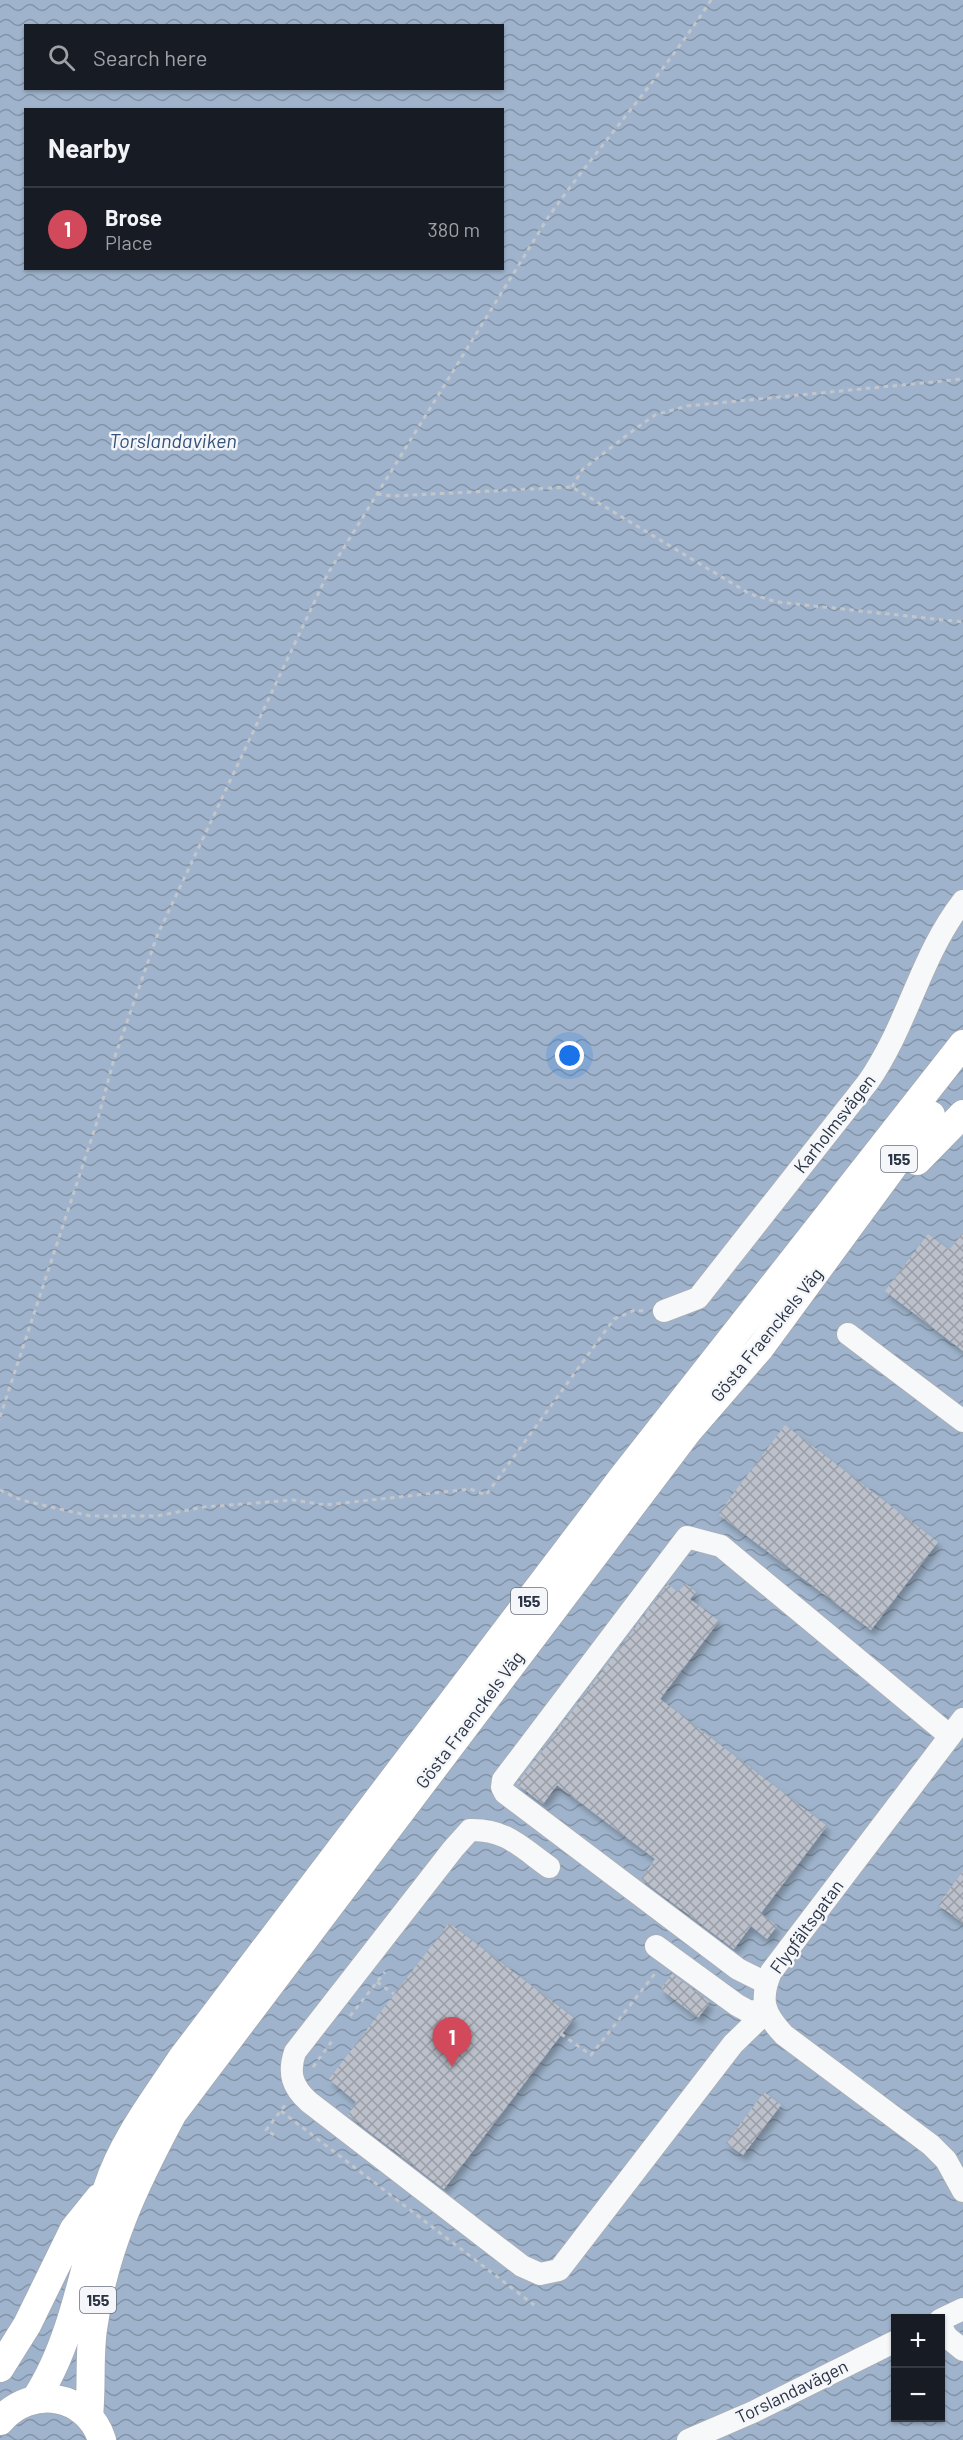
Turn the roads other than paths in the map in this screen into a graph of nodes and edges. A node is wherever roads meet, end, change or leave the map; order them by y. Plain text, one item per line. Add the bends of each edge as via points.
1 (963, 901) edge
2 (963, 1044) edge
3 (963, 1075) edge
4 (963, 1114) edge
5 (838, 1245) junction
6 (664, 1311) road end
7 (848, 1334) dead end
8 (963, 1421) edge
9 (957, 1727) edge
10 (549, 1868) dead end
11 (663, 1950) road end
12 (766, 1983) junction
13 (766, 2012) junction
14 (108, 2187) junction
15 (963, 2191) edge
16 (963, 2309) edge
17 (945, 2318) edge
18 (945, 2334) edge
19 (891, 2343) edge
20 (963, 2350) edge
21 (0, 2368) edge
22 (36, 2398) junction
23 (0, 2421) edge
24 (96, 2428) edge
25 (688, 2440) edge

1 - 6 street, Karholmsvägen via 926,960 888,1052 868,1082 698,1299
2 - 14 main road, Gösta Fraenckels Väg / 155 via 622,1478 182,2058 126,2148
3 - 5 main road, Gösta Fraenckels Väg / 155
4 - 5 main road via 928,1147 869,1220
5 - 24 main road, Gösta Fraenckels Väg / 155 via 760,1348 688,1431 173,2113 133,2188 106,2265 93,2330
7 - 8 street
9 - 12 street, Flygfältsgatan
9 - 12 street via 721,1546 687,1537 511,1770 502,1787 505,1793 738,1969
10 - 13 street via 491,1829 470,1830 295,2052 290,2068 296,2091 522,2266 540,2274 559,2270 733,2044
11 - 13 street via 737,2005 748,2011
12 - 13 street, Flygfältsgatan
13 - 15 street via 784,2035 931,2145 946,2160
14 - 21 main road, Gösta Fraenckels Väg / 155 via 74,2229 27,2325
14 - 22 main road, Gösta Fraenckels Väg / 155 via 60,2356
16 - 17 street
18 - 20 street
19 - 25 street, Torslandavägen
22 - 23 main road via 12,2409
22 - 24 main road, 155 via 65,2400

